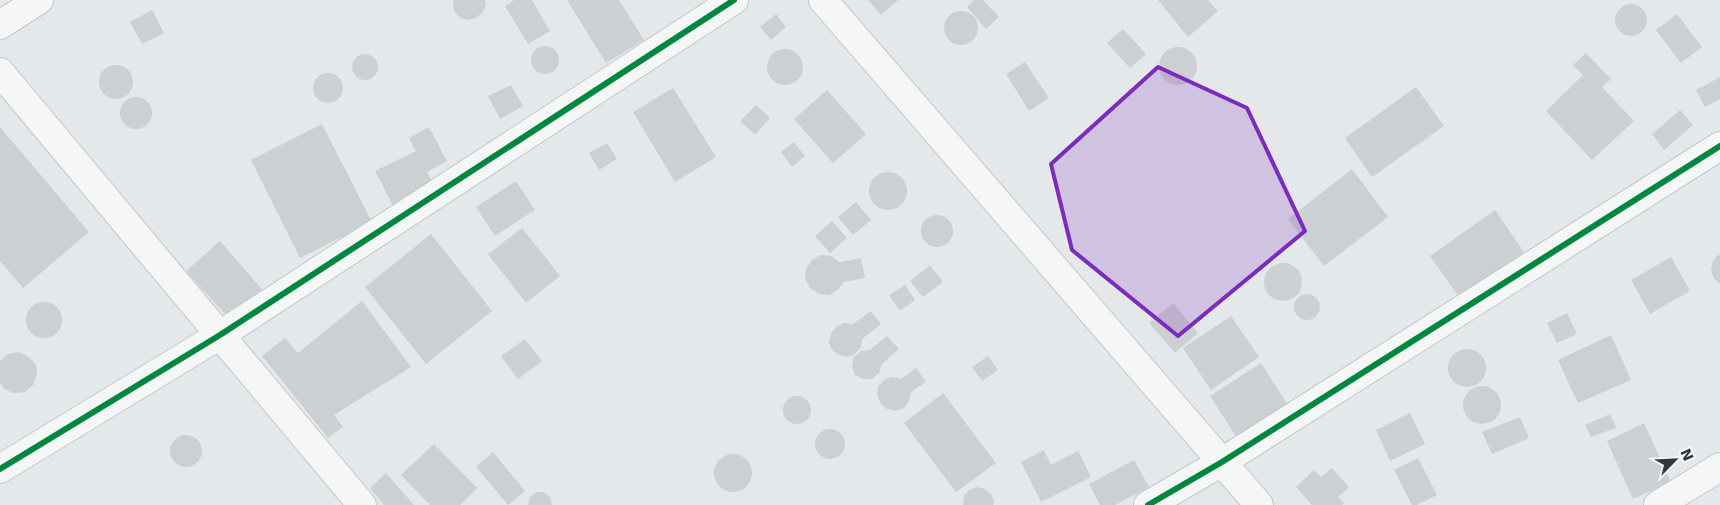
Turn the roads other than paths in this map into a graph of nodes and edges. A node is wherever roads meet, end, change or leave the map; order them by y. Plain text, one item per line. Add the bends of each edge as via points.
1 (39, 0) edge
2 (734, 0) edge
3 (824, 0) edge
4 (0, 26) edge
5 (0, 72) edge
6 (1720, 146) edge
7 (220, 335) junction
8 (1222, 462) junction
9 (1720, 467) edge
10 (0, 469) edge
11 (362, 505) edge
12 (1148, 505) edge
13 (1259, 505) edge
14 (1658, 505) edge

1 - 4 street
2 - 7 street
3 - 8 street
5 - 7 street
6 - 8 street
7 - 10 street
7 - 11 street
8 - 12 street
8 - 13 street
9 - 14 street

